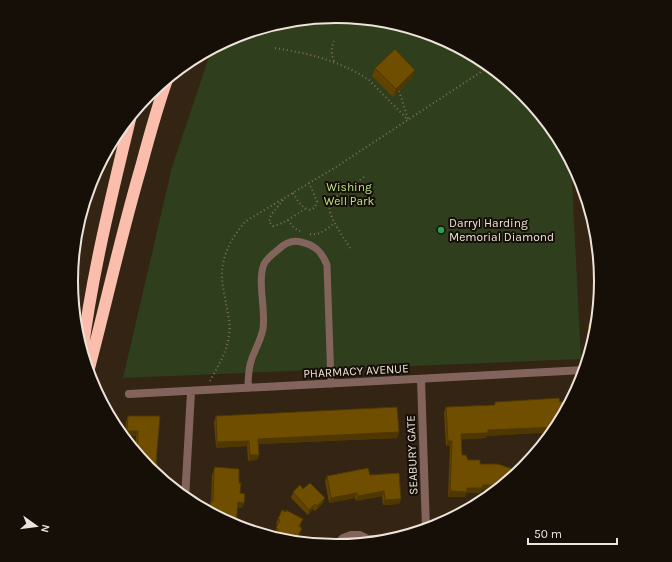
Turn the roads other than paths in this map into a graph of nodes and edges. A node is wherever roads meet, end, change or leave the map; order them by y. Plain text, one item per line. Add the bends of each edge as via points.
1 (163, 90) edge
2 (128, 129) edge
3 (84, 337) edge
4 (91, 361) edge
5 (578, 370) edge
6 (421, 379) junction
7 (331, 384) junction
8 (248, 388) junction
9 (191, 392) junction
10 (129, 394) dead end
11 (185, 491) edge
12 (426, 522) edge
13 (365, 537) edge
14 (342, 539) edge

1 - 4 highway via 129,209
2 - 3 highway via 109,207
5 - 6 street, PHARMACY AVENUE
6 - 7 street, PHARMACY AVENUE
6 - 12 street, SEABURY GATE
7 - 8 street, PHARMACY AVENUE
7 - 8 lane via 327,265 316,247 298,241 283,245 264,265 263,327 251,359
8 - 9 street, PHARMACY AVENUE
9 - 10 street, PHARMACY AVENUE
9 - 11 street
13 - 14 street via 351,535

